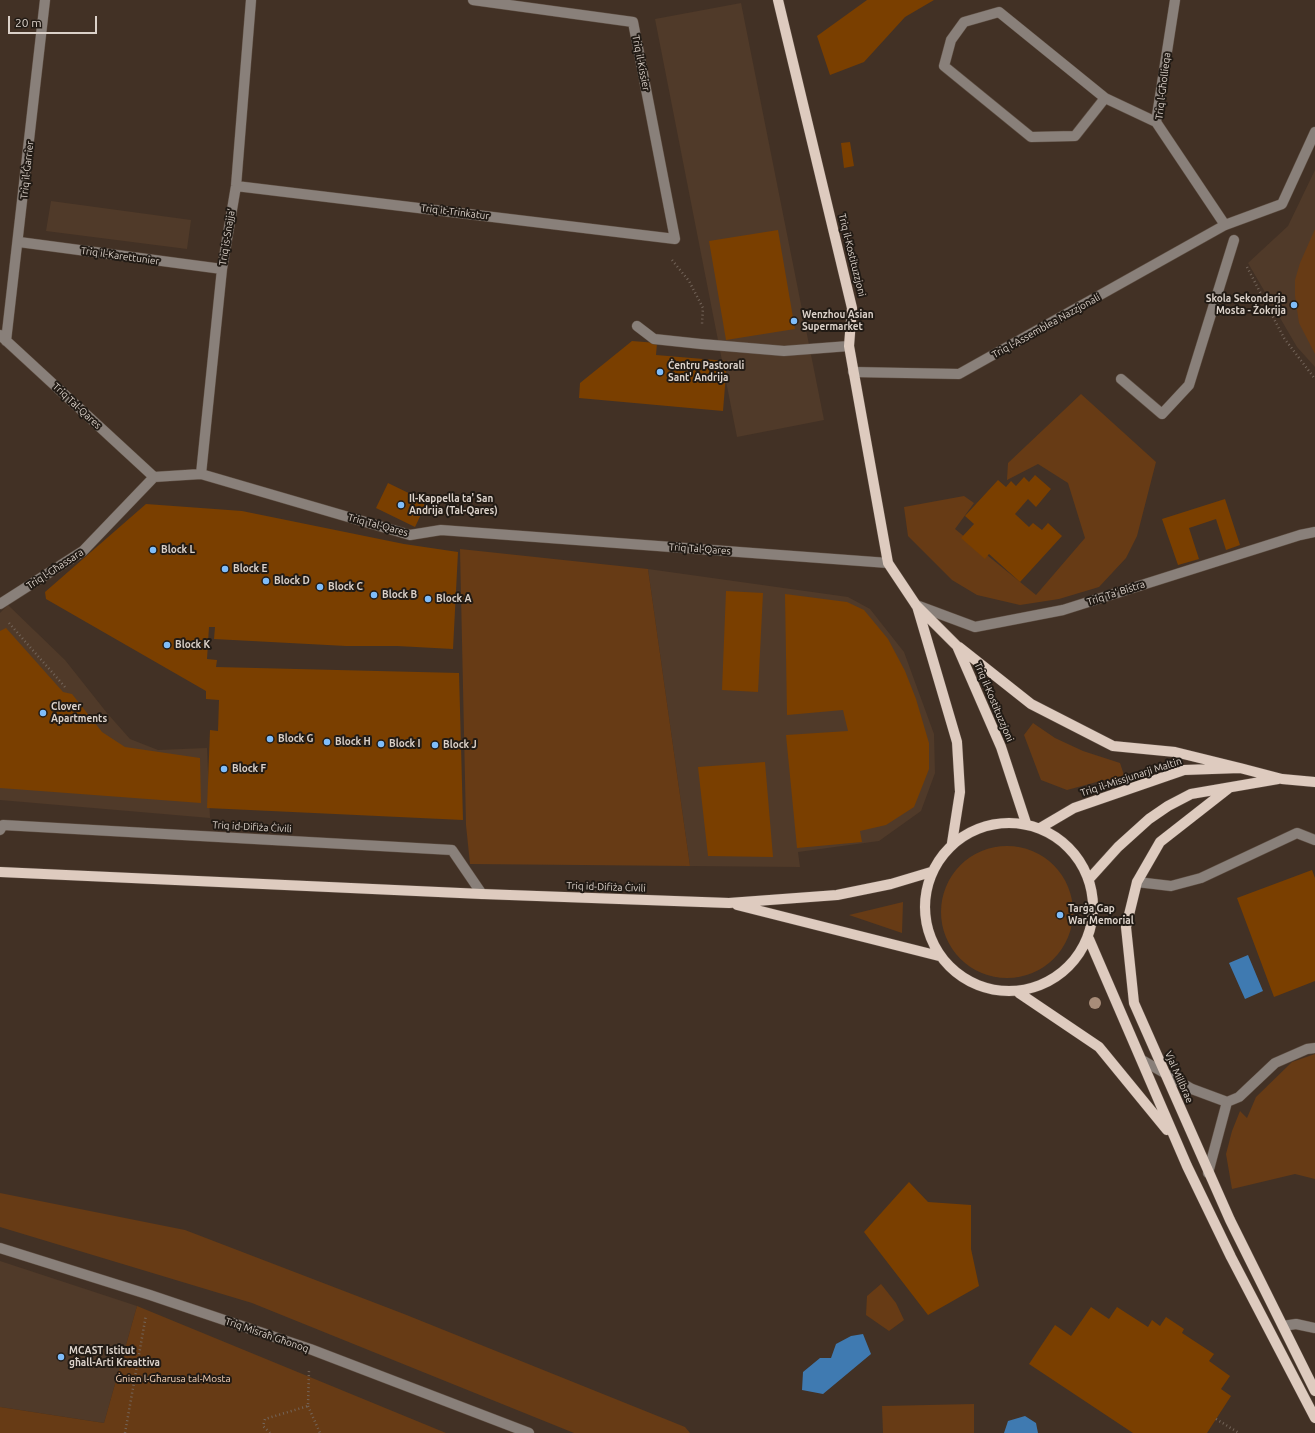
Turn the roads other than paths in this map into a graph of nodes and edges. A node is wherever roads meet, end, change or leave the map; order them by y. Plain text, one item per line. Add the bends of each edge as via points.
1 (45, 0) edge
2 (251, 0) edge
3 (473, 0) edge
4 (778, 0) edge
5 (1175, 0) edge
6 (1105, 98) junction
7 (1156, 122) junction
8 (1315, 132) edge
9 (236, 186) junction
10 (1225, 225) junction
11 (674, 239) joint
12 (1234, 240) road end
13 (19, 242) junction
14 (222, 269) junction
15 (637, 326) dead end
16 (3, 338) edge
17 (849, 346) junction
18 (853, 372) junction
19 (1121, 379) dead end
20 (201, 474) junction
21 (154, 477) junction
22 (1315, 532) edge
23 (888, 563) junction
24 (0, 604) edge
25 (916, 605) junction
26 (957, 646) junction
27 (1240, 768) junction
28 (1282, 779) junction
29 (1315, 782) edge
30 (1229, 788) junction
31 (1026, 823) junction
32 (1040, 828) junction
33 (0, 830) edge
34 (1315, 840) edge
35 (952, 843) junction
36 (0, 872) edge
37 (931, 872) junction
38 (1090, 878) junction
39 (1137, 882) junction
40 (482, 894) junction
41 (729, 903) junction
42 (1089, 939) junction
43 (939, 956) junction
44 (1019, 992) junction
45 (1315, 1048) edge
46 (1142, 1060) junction
47 (1164, 1073) junction
48 (1227, 1102) junction
49 (1175, 1139) junction
50 (1208, 1173) junction
51 (0, 1248) edge
52 (1283, 1326) junction
53 (1315, 1328) edge
54 (1315, 1391) edge
55 (1315, 1418) edge
56 (529, 1433) edge

1 - 13 street, Triq il-Ġarrier
2 - 9 street, Triq is-Snajja'
3 - 11 street, Triq il-Kissier via 633,22
4 - 17 main road, Triq il-Kostituzzjoni via 852,308
5 - 7 street, Triq l-Għollieqa
6 - 6 street via 1075,136 1031,137 944,66 951,40 964,22 999,12
6 - 7 street
7 - 10 street, Triq l-Għollieqa
8 - 10 street, Triq l-Assemblea Nazzjonali via 1282,204
9 - 11 street, Triq it-Trinkatur
9 - 14 street, Triq is-Snajja'
10 - 18 street, Triq l-Assemblea Nazzjonali via 959,374
12 - 19 street via 1189,385 1162,414
13 - 14 street, Triq il-Karettunier
13 - 16 street, Triq il-Ġarrier
14 - 20 street, Triq is-Snajja'
15 - 17 street via 654,339 701,344 784,351
16 - 21 street, Triq Tal-Qares
17 - 18 main road, Triq il-Kostituzzjoni
18 - 23 main road, Triq il-Kostituzzjoni
20 - 21 street, Triq Tal-Qares
20 - 23 street, Triq Tal-Qares via 410,535 441,530
21 - 24 street, Triq l-Għassara via 84,551
22 - 25 street, Triq Ta' Bistra via 1063,610 974,627
23 - 25 main road, Triq il-Kostituzzjoni
25 - 26 main road, Triq il-Kostituzzjoni
25 - 35 main road, Triq il-Kostituzzjoni via 957,742 960,792
26 - 27 main road via 1031,704 1112,746 1175,752
26 - 31 main road, Triq il-Kostituzzjoni via 1001,747
27 - 28 main road, Triq il-Missjunarji Maltin
27 - 32 main road, Triq il-Missjunarji Maltin via 1184,770 1074,808
28 - 29 main road, Triq il-Missjunarji Maltin
28 - 30 main road, Triq il-Missjunarji Maltin
30 - 38 main road, Triq il-Missjunarji Maltin via 1191,794 1168,806 1118,847
30 - 39 main road, Vjal Millbrae via 1160,842
31 - 32 main road
31 - 35 main road via 987,825
32 - 38 main road via 1070,848
33 - 40 street, Triq id-Difiża Ċivili via 3,825 452,850
34 - 39 street via 1297,833 1201,878 1171,886
35 - 37 main road
36 - 40 main road, Triq id-Difiża Ċivili
37 - 41 main road, Triq id-Difiża Ċivili via 891,884 837,895
37 - 43 main road via 924,915
38 - 42 main road via 1094,909
39 - 47 main road, Vjal Millbrae via 1126,927 1134,1002
40 - 41 main road, Triq id-Difiża Ċivili
41 - 43 main road, Triq id-Difiża Ċivili
42 - 44 main road via 1061,975
42 - 46 main road
43 - 44 main road via 974,986
44 - 49 main road via 1099,1047
45 - 48 street via 1275,1064 1239,1097
46 - 47 street
46 - 49 main road
47 - 48 street via 1192,1089
47 - 50 main road, Vjal Millbrae
48 - 50 street
49 - 55 main road via 1231,1257
50 - 52 main road, Vjal Millbrae
51 - 56 street, Triq Misraħ Għonoq via 310,1349
52 - 53 street via 1296,1324
52 - 54 main road, Vjal Millbrae

